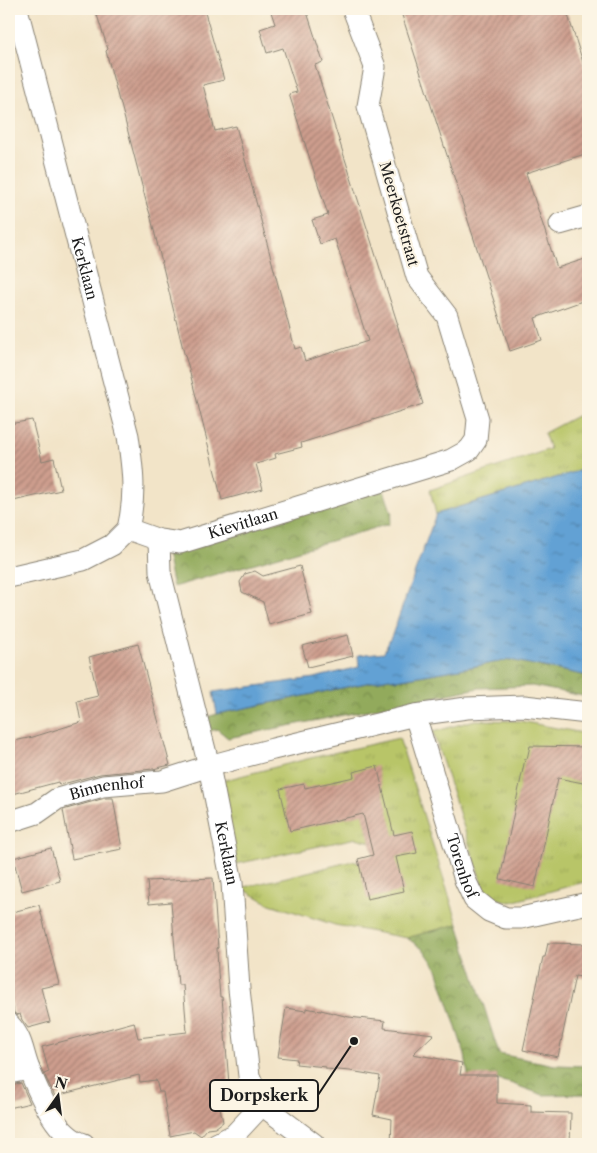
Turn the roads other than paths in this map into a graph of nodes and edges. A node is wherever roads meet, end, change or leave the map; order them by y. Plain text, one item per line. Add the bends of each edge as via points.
1 (18, 9) edge
2 (353, 9) edge
3 (588, 216) edge
4 (560, 224) dead end
5 (476, 440) joint
6 (128, 529) junction
7 (159, 540) junction
8 (9, 577) edge
9 (588, 713) edge
10 (416, 715) junction
11 (209, 766) junction
12 (9, 822) edge
13 (588, 902) edge
14 (9, 1024) edge
15 (19, 1071) edge
16 (262, 1105) junction
17 (84, 1144) edge
18 (216, 1144) edge
19 (314, 1144) edge

1 - 6 street, Kerklaan via 128,436 134,475 133,507
2 - 5 street, Meerkoetstraat via 375,67 368,106 414,268 417,277 447,316 478,419
3 - 4 street
5 - 7 street, Kievitlaan via 469,450 451,460 180,543
6 - 7 street, Kievitlaan
6 - 8 street via 112,544 83,560
7 - 11 street, Kerklaan via 160,572
9 - 10 street via 524,706 468,708
10 - 11 street
10 - 13 street, Torenhof via 465,880 474,899 489,911 506,918 521,918
11 - 12 street, Binnenhof via 162,781 103,786 57,799 37,813
11 - 16 street, Kerklaan via 232,883 249,1076
14 - 15 street via 18,1033
15 - 17 street via 54,1121 66,1134
16 - 18 street via 234,1135
16 - 19 street, Kerklaan

